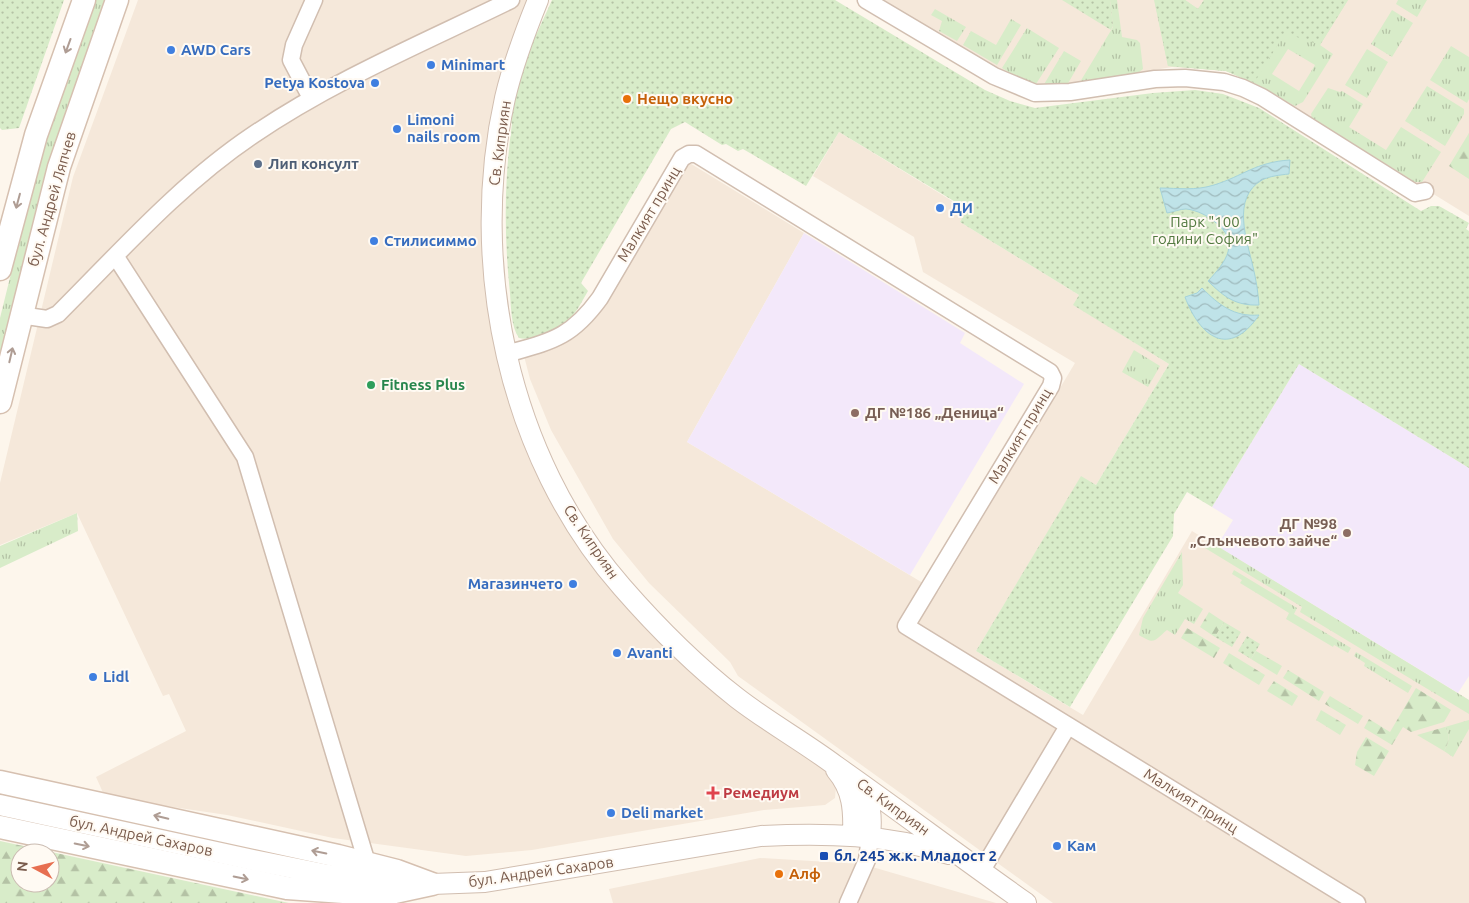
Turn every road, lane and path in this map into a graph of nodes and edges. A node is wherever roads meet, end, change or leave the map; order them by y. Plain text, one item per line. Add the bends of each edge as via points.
1 (84, 0) edge
2 (117, 0) edge
3 (314, 0) edge
4 (510, 0) edge
5 (538, 0) edge
6 (866, 0) edge
7 (311, 98) junction
8 (1425, 191) dead end
9 (116, 257) junction
10 (0, 269) edge
11 (20, 315) junction
12 (506, 354) junction
13 (0, 402) edge
14 (1068, 726) junction
15 (827, 759) junction
16 (857, 781) junction
17 (0, 782) edge
18 (4, 806) edge
19 (0, 828) edge
20 (861, 836) junction
21 (965, 860) junction
22 (367, 863) junction
23 (981, 872) junction
24 (432, 884) junction
25 (848, 903) edge
26 (1026, 903) edge
27 (1357, 903) edge

1 -> 10 main road, бул. Андрей Ляпчев via 36,135
2 - 11 main road, бул. Андрей Ляпчев via 58,167
3 - 7 street via 294,45 291,60
4 - 7 street via 376,63
5 - 12 street, Св. Киприян via 515,60 505,98 493,189 493,258 498,316
6 - 8 street via 994,76 1035,93 1070,92 1155,79 1193,78 1224,82 1262,97 1415,193
7 - 9 street via 206,171
9 - 11 street via 58,314 47,319
9 - 22 street via 245,457
13 -> 11 main road, бул. Андрей Ляпчев
12 - 14 street, Малкият принц via 560,337 587,315 682,158 696,154 1050,372 1054,378 1051,386 906,626
12 - 15 street, Св. Киприян via 536,446 554,486 584,536 620,586 681,648 737,698
14 - 23 street
14 - 27 street, Малкият принц
15 - 16 street, Св. Киприян
15 - 20 street via 848,788
16 - 20 street via 868,797 872,816
16 - 21 street, Св. Киприян
22 -> 17 main road
18 - 24 street, бул. Андрей Сахаров via 328,874
19 -> 24 main road via 287,888 370,894
20 - 21 street, бул. Андрей Сахаров via 930,848
20 - 24 street, бул. Андрей Сахаров via 761,836 485,882
20 - 25 street via 868,860
21 - 23 street, Св. Киприян
22 - 24 main road
23 - 26 street, Св. Киприян

